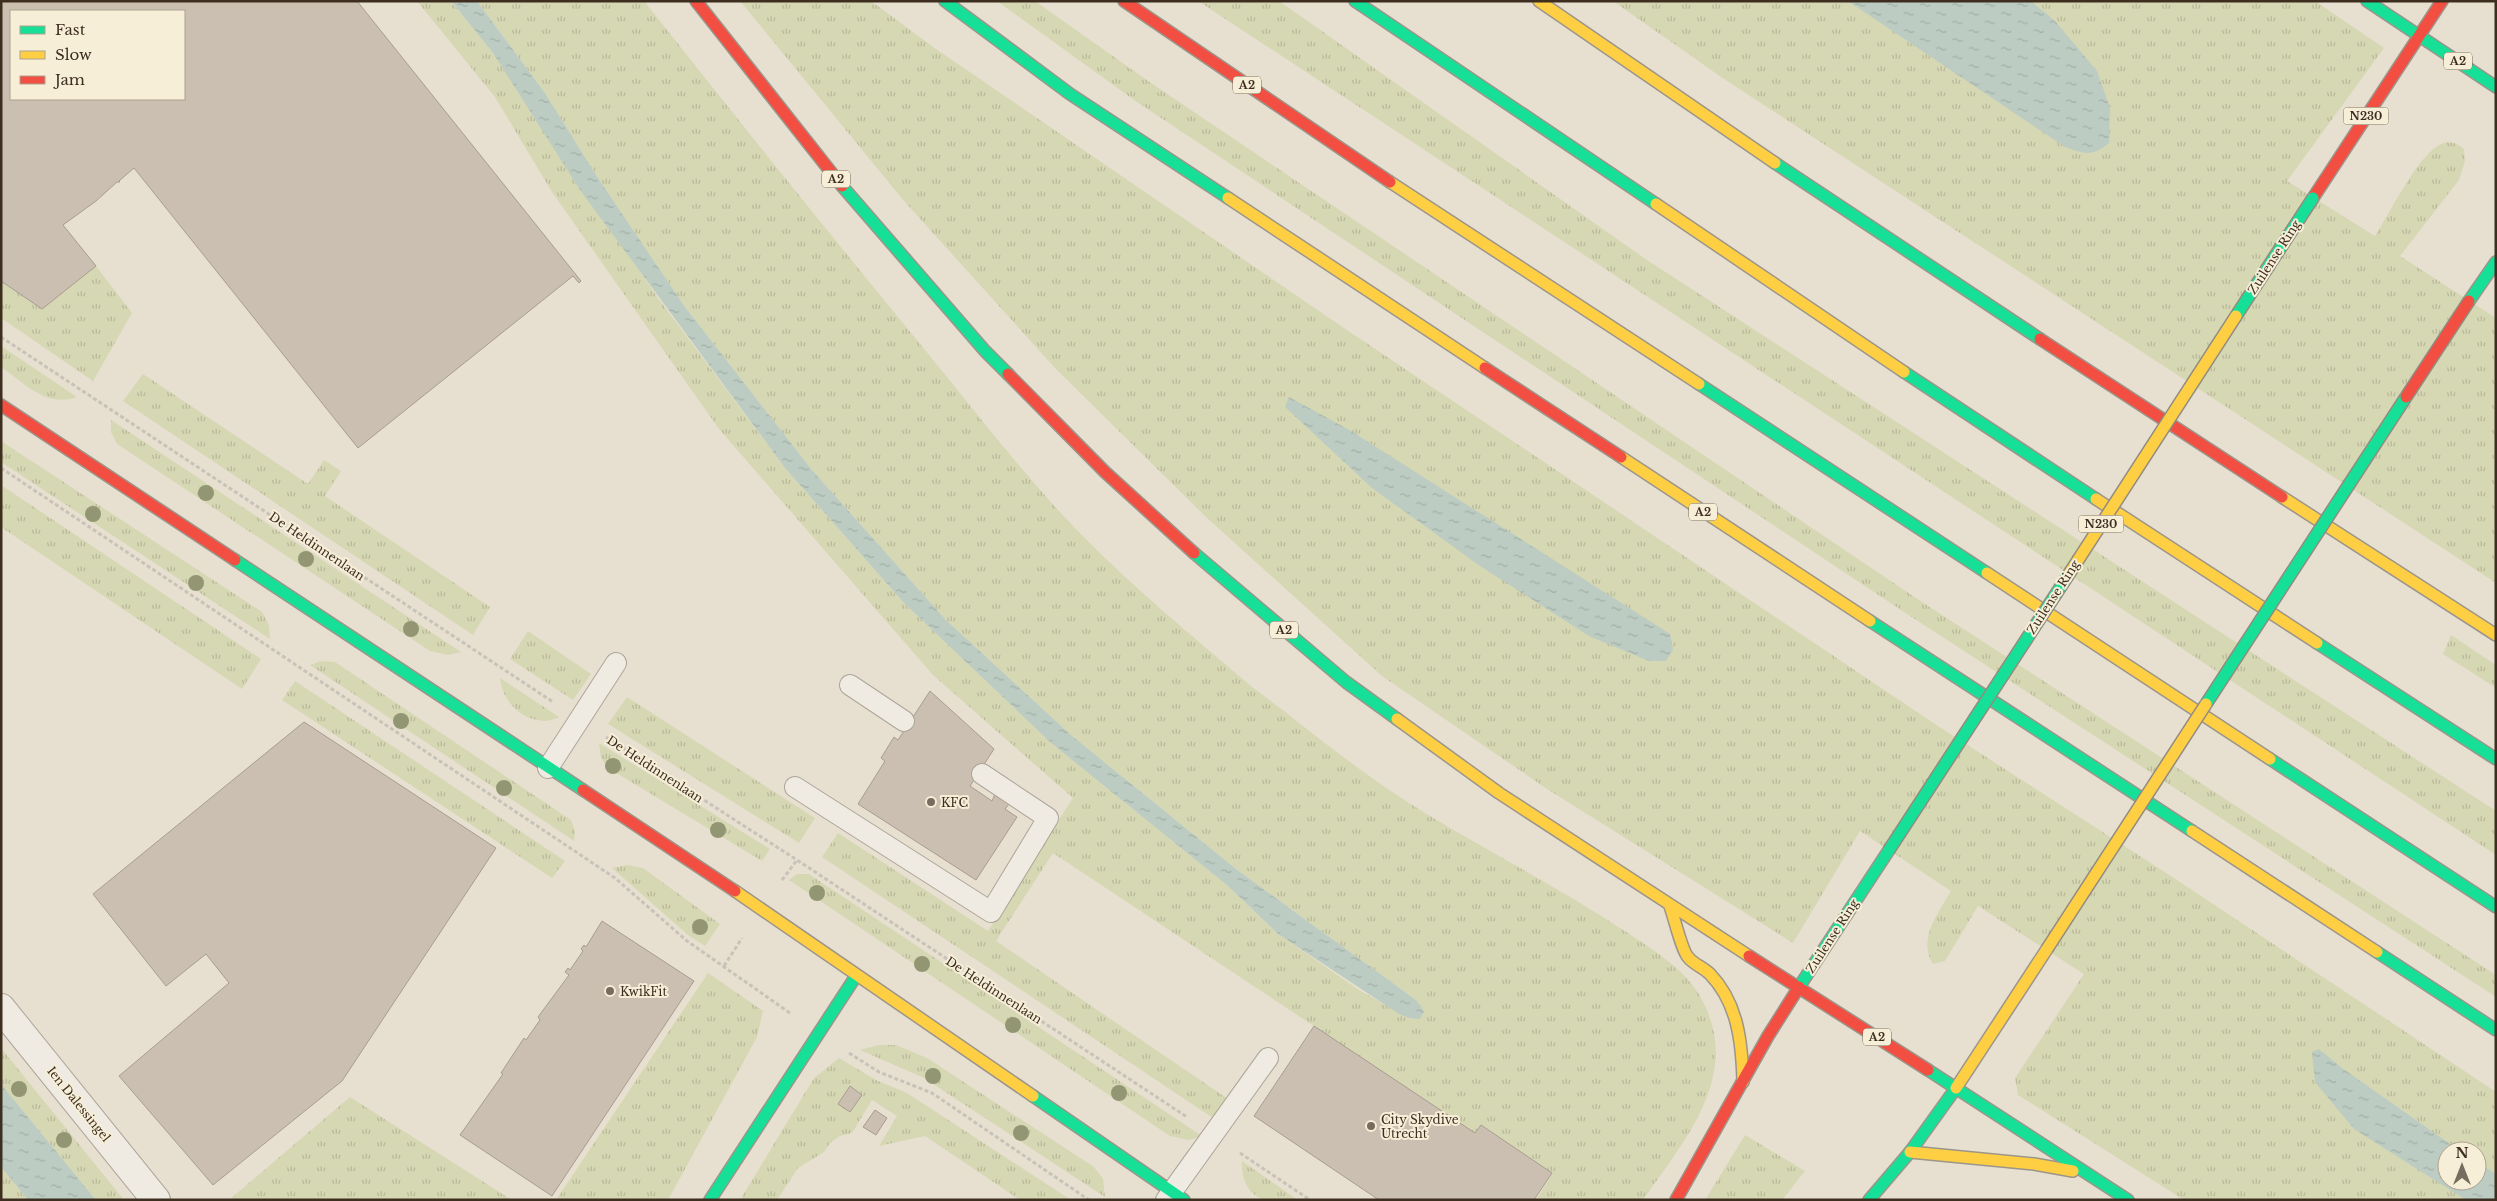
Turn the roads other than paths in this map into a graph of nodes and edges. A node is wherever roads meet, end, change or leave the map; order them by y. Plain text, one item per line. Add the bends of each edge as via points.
1 (696, 1) edge
2 (945, 1) edge
3 (1124, 1) edge
4 (1355, 1) edge
5 (1539, 1) edge
6 (2368, 1) edge
7 (2442, 1) edge
8 (2420, 35) junction
9 (2496, 87) edge
10 (2496, 262) edge
11 (1, 405) edge
12 (2496, 635) edge
13 (616, 663) dead end
14 (850, 684) dead end
15 (904, 721) dead end
16 (2496, 759) edge
17 (548, 768) junction
18 (982, 774) dead end
19 (795, 787) dead end
20 (1670, 906) junction
21 (2496, 908) edge
22 (856, 976) junction
23 (1799, 988) junction
24 (1, 1008) edge
25 (2496, 1030) edge
26 (1268, 1058) dead end
27 (1743, 1082) junction
28 (1956, 1088) junction
29 (1910, 1152) junction
30 (2083, 1172) junction
31 (1174, 1197) edge
32 (156, 1200) edge
33 (710, 1200) edge
34 (1676, 1200) edge
35 (1869, 1200) edge
36 (2128, 1200) edge

1 - 20 main road, A2 via 827,169 985,351 1105,472 1217,574 1346,682 1499,793
2 - 25 main road, A2 via 1078,99
3 - 21 main road, A2 via 1378,174
4 - 16 main road via 1982,425
5 - 12 main road via 2083,367
6 - 8 main road, A2
7 - 8 main road, Zuilense Ring / N230
8 - 9 main road, A2
8 - 23 main road, Zuilense Ring / N230, bridge
10 - 28 main road, bridge
11 - 17 main road
13 - 17 lane
14 - 15 lane
17 - 22 main road via 761,908
18 - 19 lane via 1048,818 991,912
20 - 23 main road, A2
20 - 27 main road via 1687,957 1708,972 1724,990 1734,1013 1742,1045
22 - 31 main road
22 - 33 main road
23 - 27 main road, Zuilense Ring
23 - 28 main road, A2
24 - 32 street, Ien Dalessingel
26 - 31 lane
27 - 34 main road, Zuilense Ring
28 - 29 main road
28 - 30 main road, A2
29 - 30 main road, A2
29 - 35 main road
30 - 36 main road, A2

